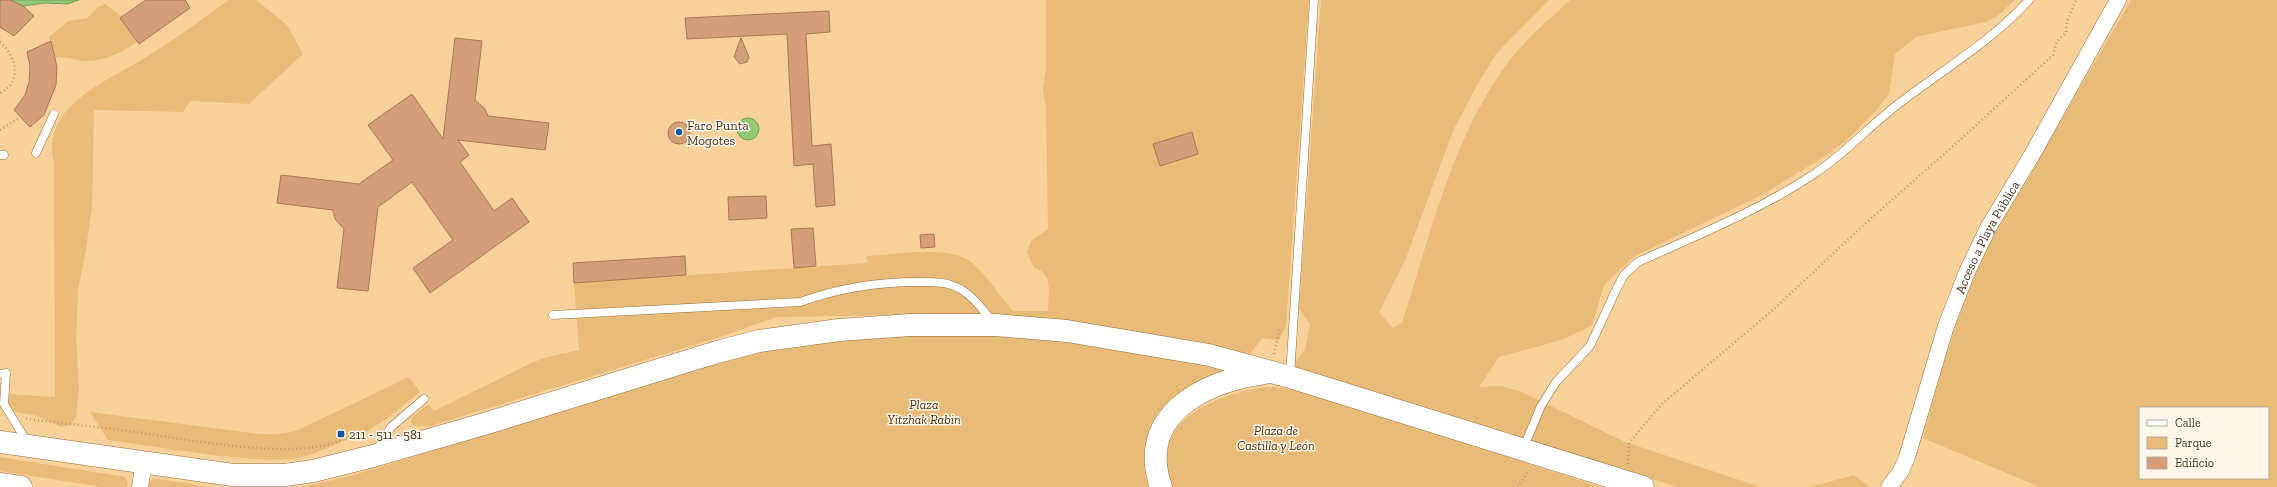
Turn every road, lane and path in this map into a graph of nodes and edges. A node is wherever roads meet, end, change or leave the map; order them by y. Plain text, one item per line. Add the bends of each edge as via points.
1 (1314, 0) edge
2 (2029, 0) edge
3 (2076, 0) edge
4 (2118, 0) edge
5 (0, 42) edge
6 (0, 93) edge
7 (54, 114) dead end
8 (21, 118) dead end
9 (0, 130) edge
10 (36, 153) dead end
11 (553, 316) dead end
12 (995, 325) junction
13 (3, 374) edge
14 (1280, 374) junction
15 (424, 399) dead end
16 (13, 418) junction
17 (343, 439) dead end
18 (0, 442) edge
19 (30, 446) junction
20 (1522, 450) junction
21 (373, 456) junction
22 (144, 462) junction
23 (0, 484) edge
24 (1629, 485) edge
25 (21, 487) edge
26 (140, 487) edge
27 (1160, 487) edge
28 (1889, 487) edge

1 - 14 lane
2 - 20 lane via 2015,16 1994,33 1899,103 1845,151 1814,174 1759,206 1638,262 1624,275 1590,346 1556,382 1544,400
3 - 24 path via 2067,21 2066,33 2057,41 2053,55 1774,309 1662,404 1629,443
4 - 28 street, Acceso a Playa Pública via 1988,228 1967,272 1946,326 1907,457 1901,471
5 - 6 path via 14,62 15,72 11,85
7 - 10 lane
8 - 9 path
11 - 12 lane via 800,302 825,293 885,282 938,282 952,285 967,294
12 - 14 main road via 1067,330 1106,336 1209,355
12 - 21 main road via 910,325 839,330 759,342 717,352
13 - 16 lane via 4,404
14 - 20 main road
14 - 27 main road via 1240,376 1222,382 1184,404 1166,419 1155,448
15 - 21 lane via 391,427
16 - 17 path via 276,448 327,445
16 - 19 lane
18 - 19 main road
19 - 22 main road
20 - 24 main road
21 - 22 main road via 313,471 258,476 233,475
22 - 26 street
23 - 25 main road

